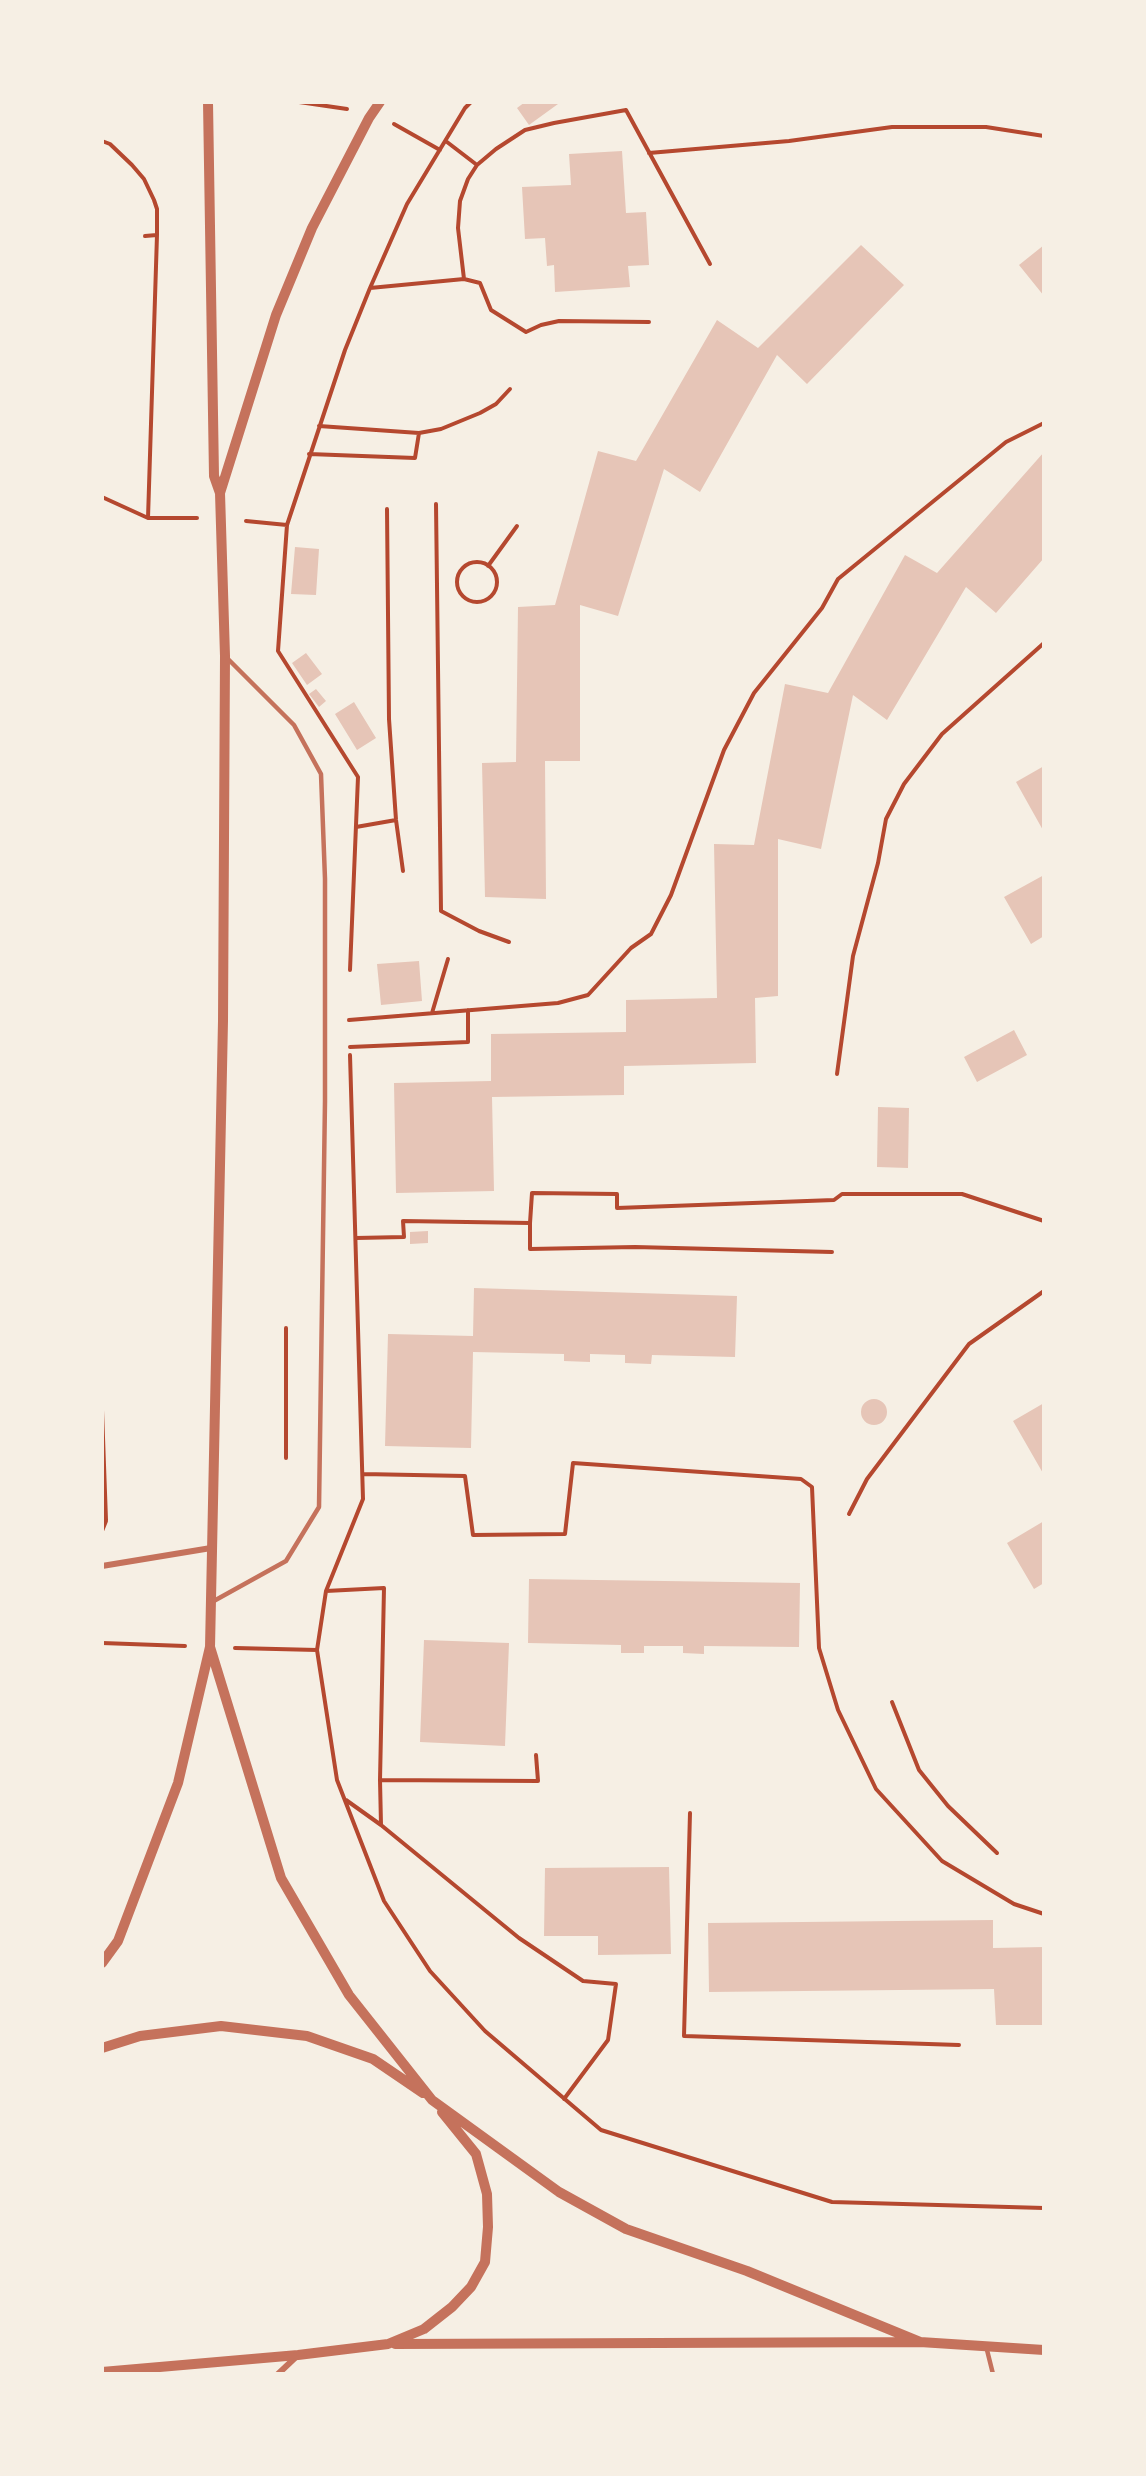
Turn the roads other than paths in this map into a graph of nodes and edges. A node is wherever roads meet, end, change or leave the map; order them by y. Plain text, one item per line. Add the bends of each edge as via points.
1 (208, 102) edge
2 (380, 102) edge
3 (220, 493) junction
4 (225, 656) junction
5 (211, 1548) junction
6 (102, 1566) edge
7 (210, 1603) junction
8 (210, 1647) junction
9 (102, 1963) edge
10 (102, 2048) edge
11 (432, 2100) junction
12 (920, 2342) junction
13 (388, 2344) junction
14 (986, 2346) junction
15 (1044, 2350) edge
16 (298, 2355) junction
17 (102, 2372) edge
18 (278, 2374) edge
19 (993, 2374) edge

1 - 3 street via 214,476
2 - 3 street via 312,228 285,293
3 - 4 street
4 - 5 street via 223,1021
4 - 7 lane via 294,725 321,774 325,914 320,1484 319,1507 286,1561
5 - 6 street
5 - 7 street
7 - 8 street
8 - 9 street via 178,1783 118,1941
8 - 11 street via 281,1878 349,1995
10 - 11 street via 140,2036 221,2026 307,2036 373,2059
11 - 12 street via 559,2192 626,2229 747,2271
11 - 13 street via 476,2154 487,2194 485,2262 471,2287 453,2307 424,2329
12 - 13 street
12 - 14 street
13 - 16 street
14 - 15 street
14 - 19 lane
16 - 17 street
16 - 18 street

